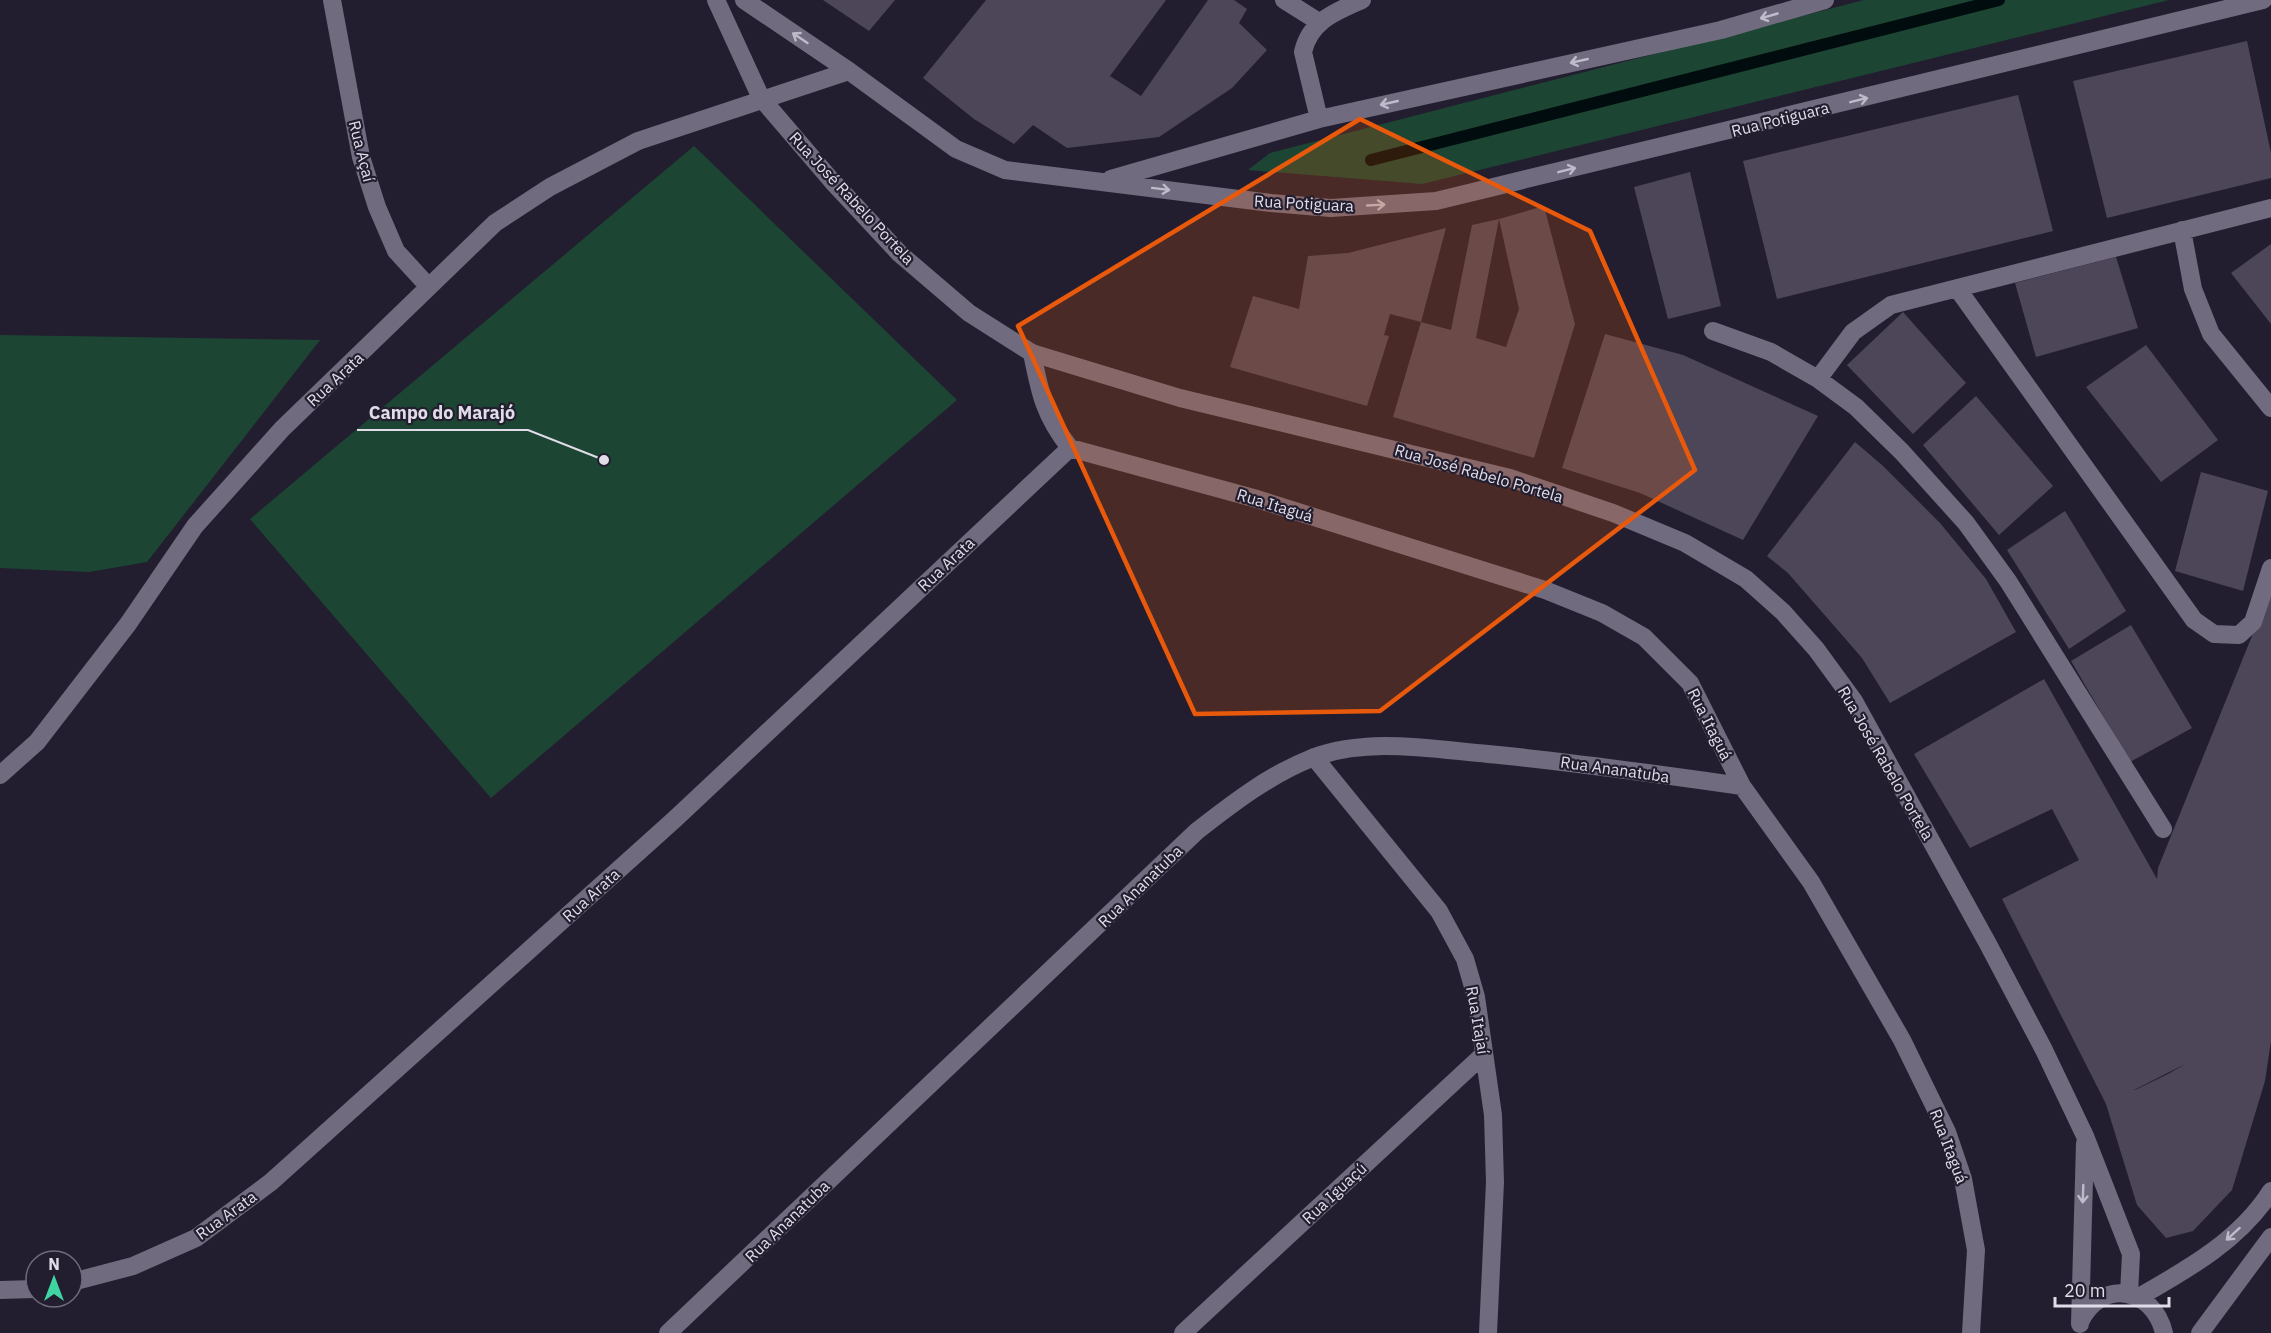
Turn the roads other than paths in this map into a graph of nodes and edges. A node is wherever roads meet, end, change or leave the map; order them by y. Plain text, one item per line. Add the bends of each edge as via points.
1 (332, 0) edge
2 (716, 0) edge
3 (744, 0) edge
4 (1284, 0) edge
5 (1362, 0) edge
6 (1825, 0) edge
7 (2263, 0) edge
8 (1319, 22) junction
9 (849, 70) junction
10 (762, 98) junction
11 (1319, 118) junction
12 (1103, 182) junction
13 (2271, 208) edge
14 (2182, 230) junction
15 (428, 286) junction
16 (1957, 288) junction
17 (1713, 331) dead end
18 (1032, 353) junction
19 (1818, 379) junction
20 (2271, 408) edge
21 (1070, 448) junction
22 (2271, 567) edge
23 (1314, 758) junction
24 (0, 775) edge
25 (1742, 786) junction
26 (2163, 829) dead end
27 (1484, 1053) junction
28 (2085, 1136) junction
29 (2271, 1191) edge
30 (2271, 1237) edge
31 (84, 1279) edge
32 (24, 1289) edge
33 (0, 1290) edge
34 (2134, 1295) junction
35 (2079, 1329) edge
36 (668, 1333) edge
37 (1183, 1333) edge
38 (1488, 1333) edge
39 (1971, 1333) edge
40 (2164, 1333) edge
41 (2200, 1333) edge

1 - 15 street, Rua Açaí via 361,157 377,207 396,251
2 - 10 street, Rua José Rabelo Portela
9 -> 3 street, Rua Potiguara
4 - 8 street
5 - 8 street
6 -> 11 street via 1721,30
12 -> 7 street, Rua Potiguara via 1331,208 1436,201
8 - 11 street via 1303,52
9 - 10 street, Rua Arata
9 - 12 street, Rua Potiguara via 956,149 1005,170
10 - 15 street, Rua Arata via 638,141 550,187 495,223
10 - 18 street, Rua José Rabelo Portela via 900,254 969,313
11 - 12 street
13 - 14 street
14 - 16 street
14 - 20 street via 2193,289 2211,334
15 - 24 street, Rua Arata via 282,429 195,526 128,624 37,742
16 - 19 street via 1891,305 1875,314 1853,332
16 - 22 street via 2194,620 2214,634 2239,635 2253,622
17 - 19 street via 1772,352
18 - 21 street via 1042,402 1053,427
18 - 28 street, Rua José Rabelo Portela via 1180,398 1509,478 1613,513 1685,543 1746,579 1783,612 1854,701 1988,944
19 - 26 street via 1856,407 1966,523 2008,581
21 - 25 street, Rua Itaguá via 1257,499 1545,590 1602,613 1644,637 1690,683
21 - 31 street, Rua Arata via 675,819 271,1182 196,1239 133,1266
23 - 25 street, Rua Ananatuba via 1360,747 1412,747 1583,763
23 - 27 street, Rua Itajaí via 1440,911 1465,959 1476,997
23 - 36 street, Rua Ananatuba via 1275,775 1197,831
25 - 39 street, Rua Itaguá via 1811,882 1902,1040 1947,1132 1964,1179 1976,1251
27 - 37 street, Rua Iguaçú
27 - 38 street, Rua Itajaí via 1493,1115 1496,1182
28 - 34 street, Rua José Rabelo Portela via 2132,1254
28 -> 35 street
29 -> 34 street via 2256,1214 2223,1243 2188,1269
30 - 41 street
32 - 33 street
34 - 35 street via 2103,1297 2093,1304
34 - 40 street via 2154,1307

